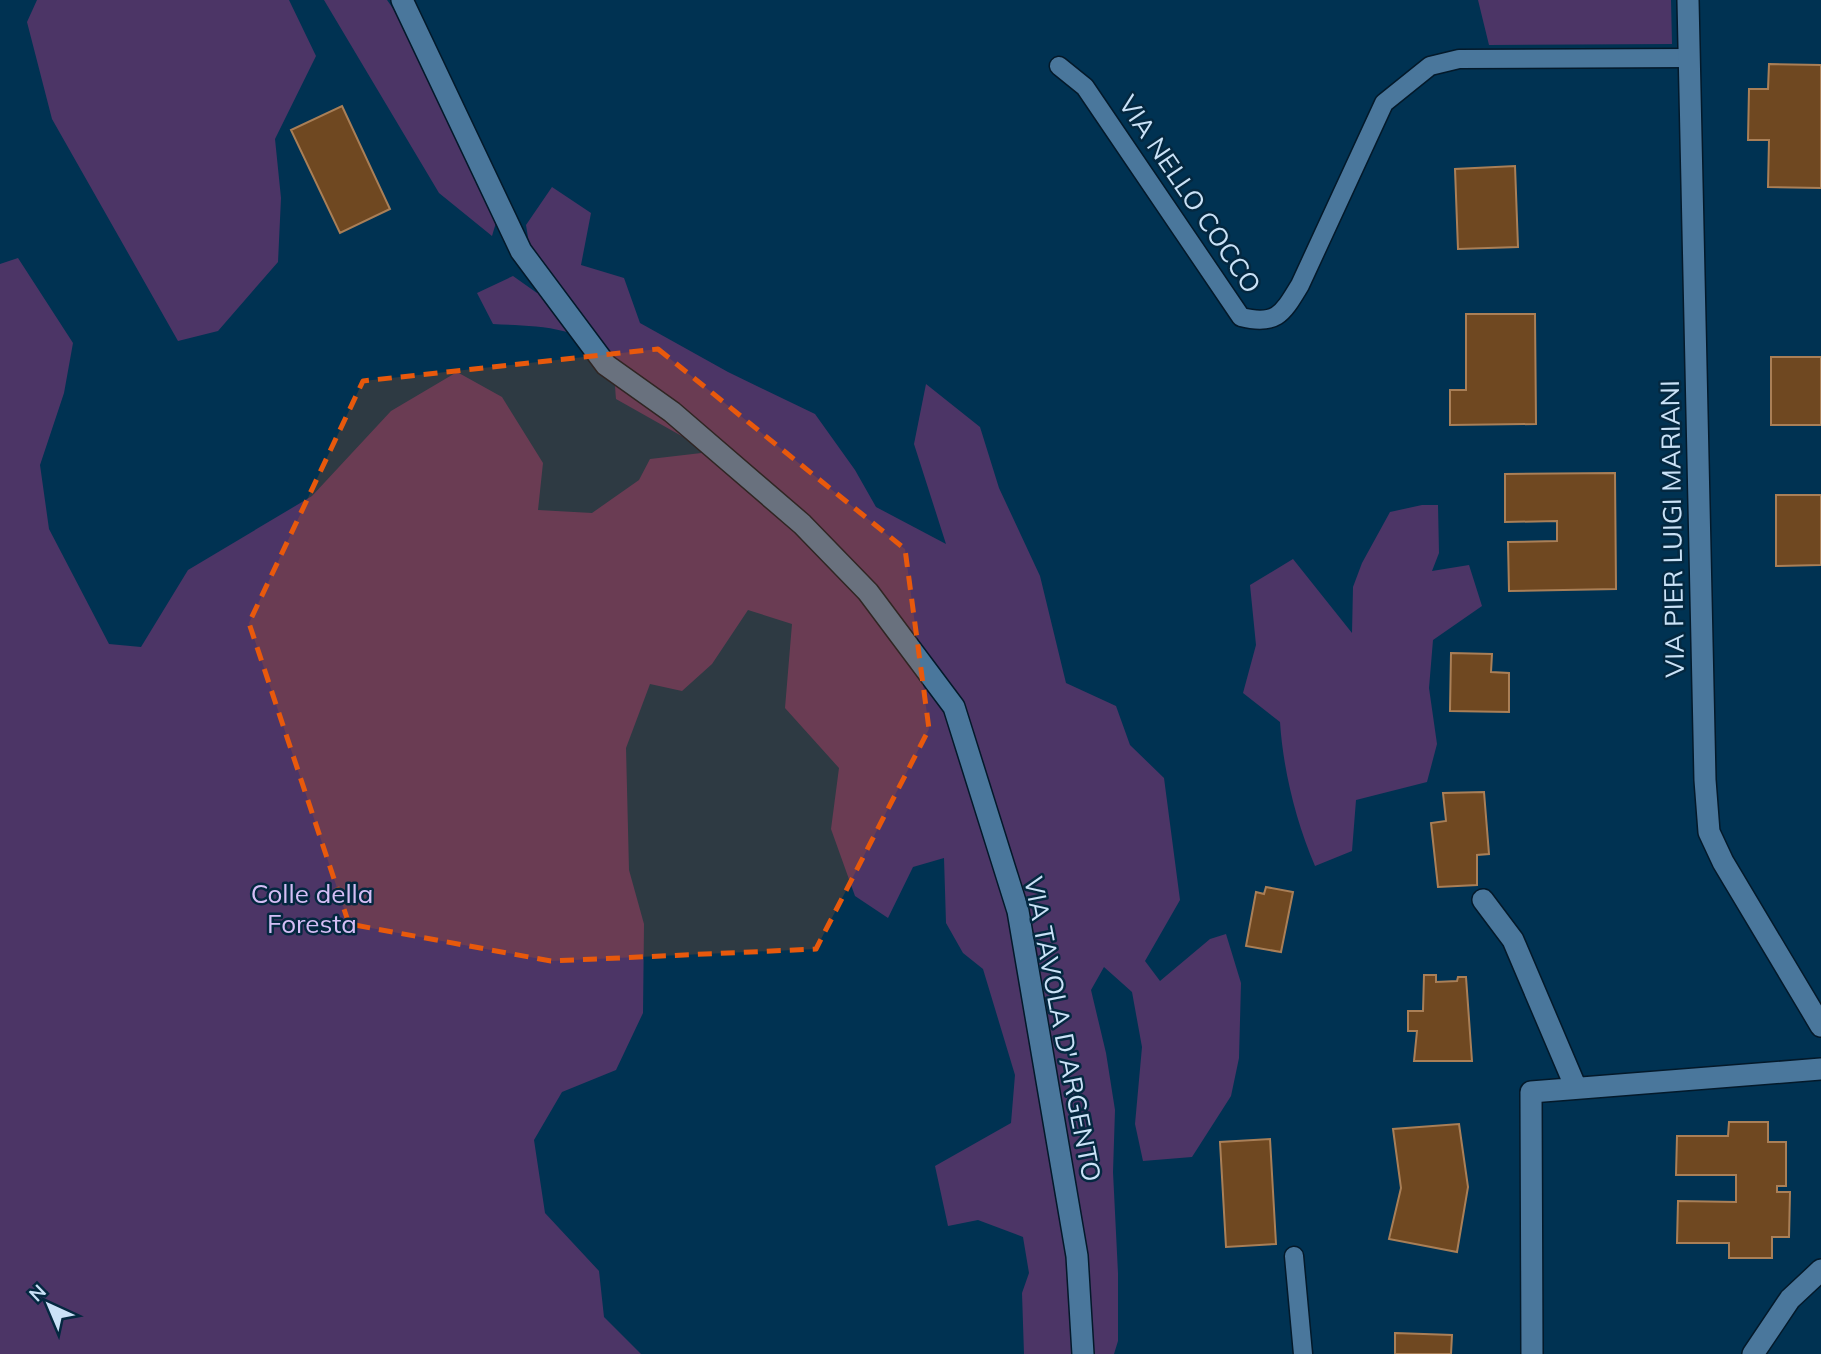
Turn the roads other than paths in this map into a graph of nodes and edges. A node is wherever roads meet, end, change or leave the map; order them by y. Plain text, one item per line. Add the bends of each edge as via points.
1 (402, 0) edge
2 (1688, 0) edge
3 (1689, 58) junction
4 (1059, 66) dead end
5 (1483, 900) dead end
6 (1821, 1026) edge
7 (1821, 1069) edge
8 (1576, 1088) junction
9 (1294, 1256) dead end
10 (1821, 1269) edge
11 (1083, 1354) edge
12 (1303, 1354) edge
13 (1532, 1354) edge
14 (1753, 1354) edge

1 - 11 street, VIA TAVOLA D'ARGENTO via 521,251 606,365 672,412 802,524 868,592 954,707 1018,911 1077,1256
2 - 3 street, VIA PIER LUIGI MARIANI
3 - 4 lane, VIA NELLO COCCO via 1459,59 1430,65 1384,103 1300,285 1283,313 1262,322 1241,317 1085,87
3 - 6 street, VIA PIER LUIGI MARIANI via 1709,832
5 - 8 street via 1513,940
7 - 8 street
8 - 13 street via 1531,1092
9 - 12 lane
10 - 14 street via 1790,1299

